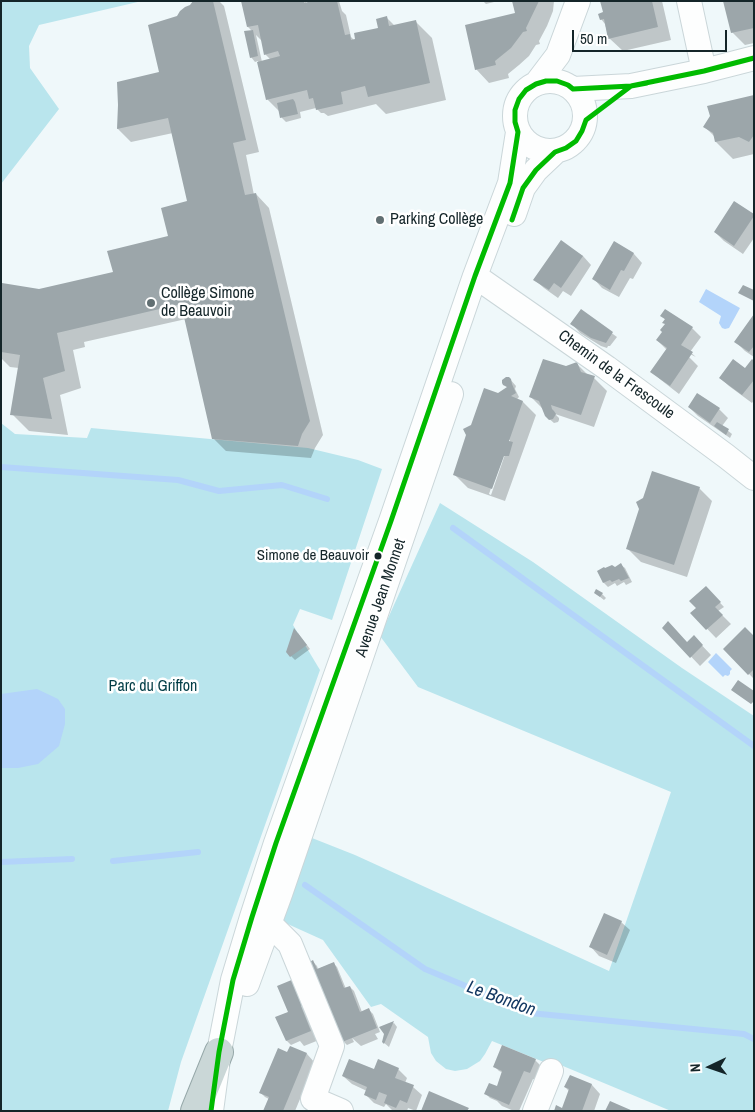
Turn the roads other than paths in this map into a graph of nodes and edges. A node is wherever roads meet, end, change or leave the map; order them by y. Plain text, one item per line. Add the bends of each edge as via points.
1 (578, 1) edge
2 (689, 1) edge
3 (558, 55) junction
4 (754, 58) edge
5 (704, 71) junction
6 (536, 84) junction
7 (632, 86) junction
8 (570, 87) junction
9 (586, 120) junction
10 (518, 132) junction
11 (555, 152) junction
12 (482, 280) junction
13 (754, 478) edge
14 (271, 890) junction
15 (270, 924) junction
16 (219, 1052) junction
17 (551, 1071) dead end
18 (194, 1111) edge
19 (211, 1111) edge
20 (341, 1111) edge
21 (535, 1111) edge

1 - 3 street
2 - 5 street
3 - 6 street
3 - 8 street
4 - 5 street
5 - 7 street
6 - 8 street via 558,81
6 - 10 street via 519,99 515,110
7 - 8 street
7 - 9 street
8 - 9 street via 581,98
9 - 11 street via 576,141
10 - 11 street via 533,148
10 - 12 street, Avenue Jean Monnet via 510,182
11 - 12 street, Avenue Jean Monnet via 536,170 524,188
12 - 13 street, Chemin de la Frescoule
12 - 14 street, Avenue Jean Monnet
14 - 15 street, Avenue Jean Monnet
14 - 16 street, Avenue Jean Monnet via 233,980
15 - 16 street, Avenue Jean Monnet
15 - 20 street via 290,944 332,1046 313,1099
16 - 18 highway
16 - 19 street, Avenue Jean Monnet
17 - 21 street

